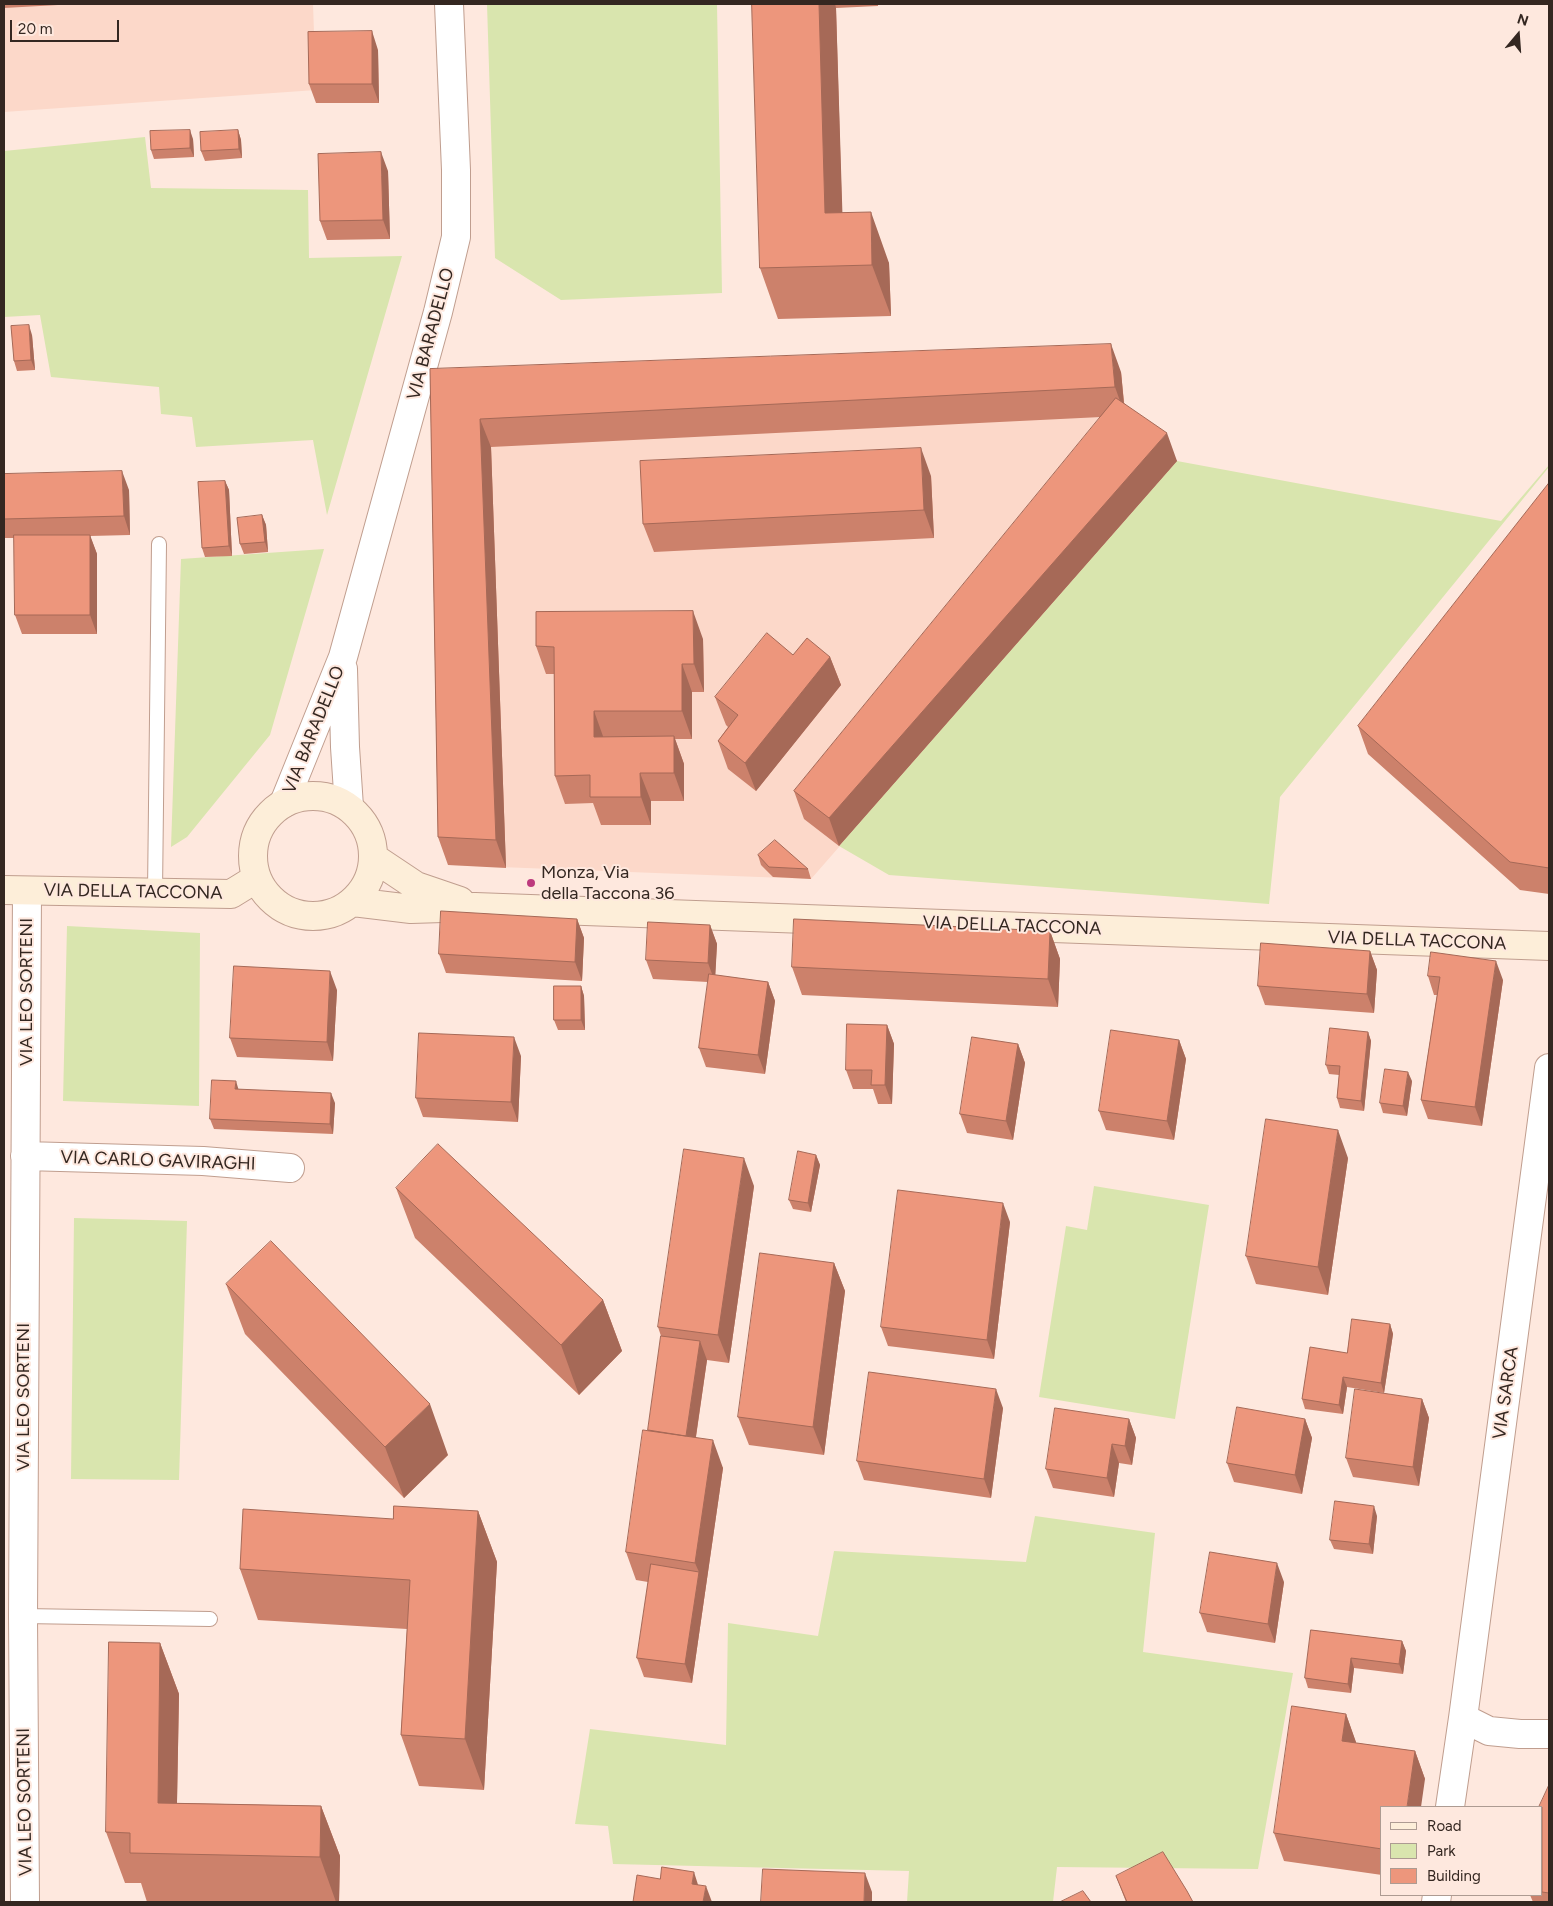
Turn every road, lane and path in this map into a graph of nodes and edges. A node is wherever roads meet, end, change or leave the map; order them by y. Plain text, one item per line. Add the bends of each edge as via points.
1 (449, 4) edge
2 (159, 544) dead end
3 (343, 657) junction
4 (284, 803) junction
5 (349, 807) junction
6 (374, 858) junction
7 (257, 878) junction
8 (16, 891) edge
9 (155, 892) junction
10 (353, 902) junction
11 (475, 906) junction
12 (1549, 946) edge
13 (1549, 1068) edge
14 (25, 1156) junction
15 (290, 1168) dead end
16 (23, 1616) junction
17 (210, 1619) dead end
18 (1463, 1718) junction
19 (1549, 1734) edge
20 (1450, 1806) edge
21 (25, 1902) edge

1 - 3 street, VIA BARADELLO via 456,237
2 - 9 lane
3 - 4 street, VIA BARADELLO
3 - 5 street, VIA BARADELLO
4 - 5 main road via 317,795
4 - 7 main road via 270,813 254,844
5 - 6 main road via 363,821 372,838
6 - 10 main road via 372,874
6 - 11 main road, VIA DELLA TACCONA via 416,886
7 - 9 main road, VIA DELLA TACCONA via 231,894
7 - 10 main road via 281,907 299,915 337,912
8 - 9 main road, VIA DELLA TACCONA
8 - 14 street, VIA LEO SORTENI
10 - 11 main road, VIA DELLA TACCONA via 411,909
11 - 12 main road, VIA DELLA TACCONA
13 - 18 street, VIA SARCA
14 - 15 street, VIA CARLO GAVIRAGHI via 203,1161
14 - 16 street, VIA LEO SORTENI
16 - 17 lane
16 - 21 street, VIA LEO SORTENI
18 - 19 street via 1489,1731
18 - 20 street, VIA SARCA

